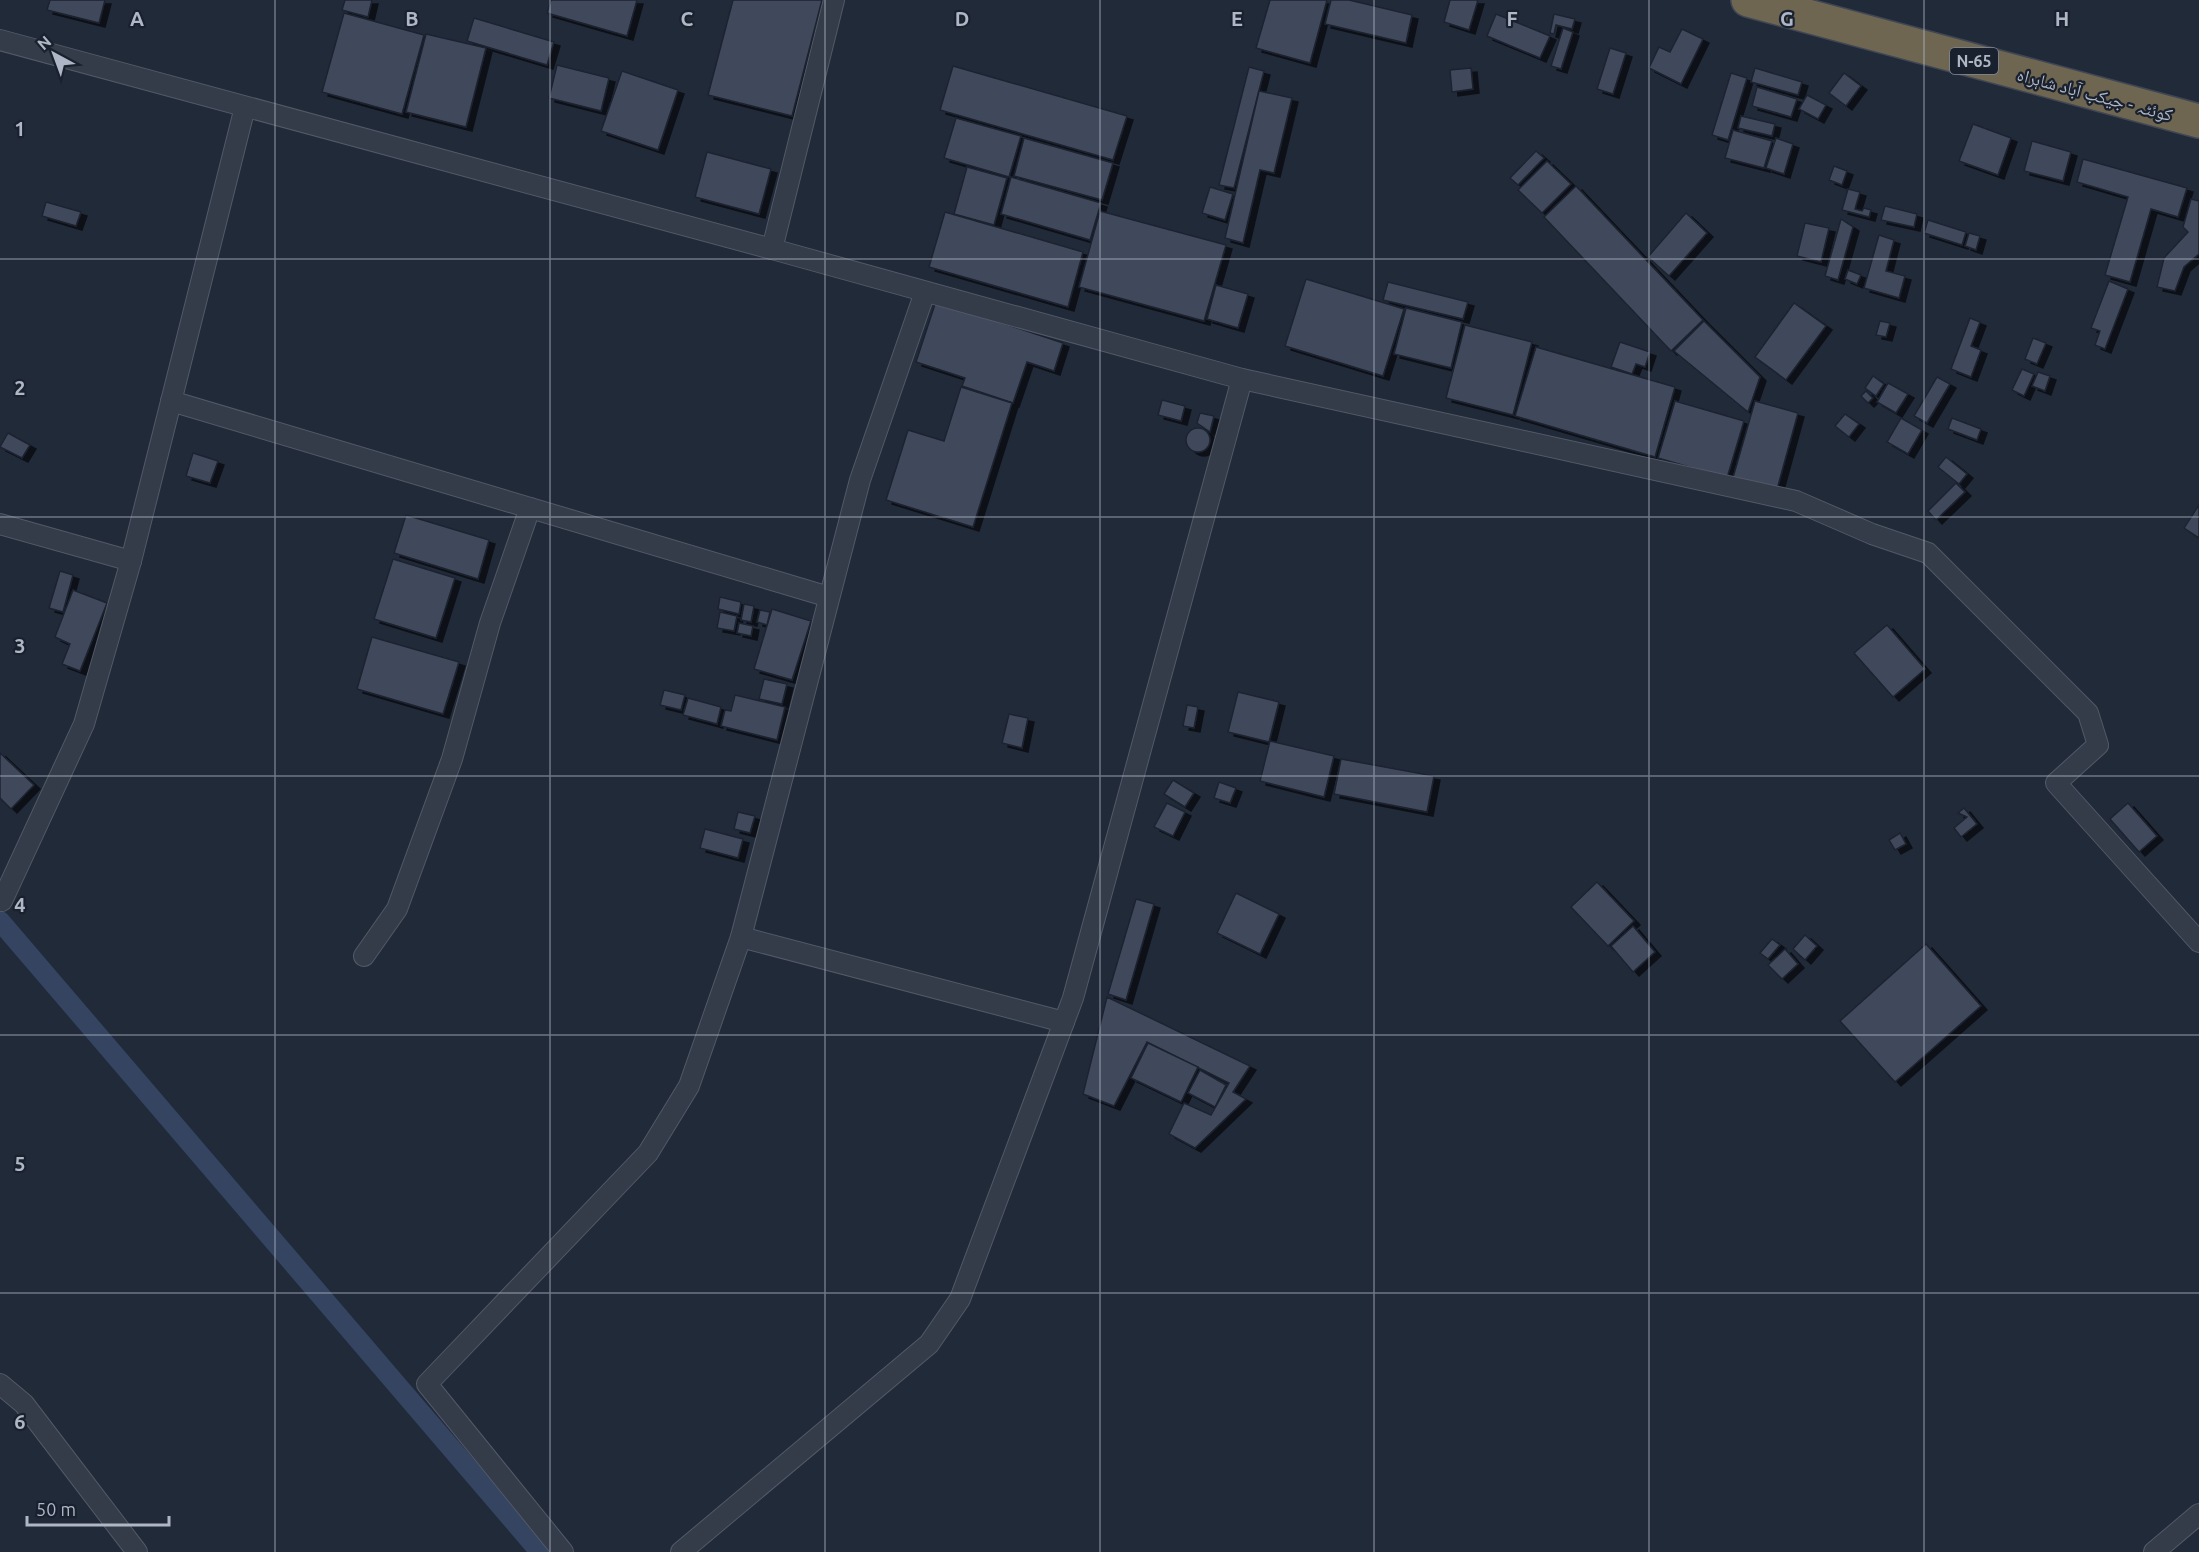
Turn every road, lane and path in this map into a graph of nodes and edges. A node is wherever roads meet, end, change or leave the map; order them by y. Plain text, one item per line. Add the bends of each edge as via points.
1 (834, 0) edge
2 (1748, 0) edge
3 (0, 40) edge
4 (245, 107) junction
5 (2199, 122) edge
6 (772, 249) junction
7 (925, 292) junction
8 (1242, 379) junction
9 (171, 400) junction
10 (530, 508) junction
11 (0, 524) edge
12 (131, 561) junction
13 (829, 597) junction
14 (2, 902) dead end
15 (741, 937) junction
16 (2199, 942) edge
17 (364, 956) dead end
18 (1064, 1022) junction
19 (0, 1384) edge
20 (2199, 1514) edge
21 (137, 1552) edge
22 (563, 1552) edge
23 (681, 1552) edge
24 (2154, 1552) edge

1 - 6 street
2 - 5 highway, کوئٹہ - جیکب آباد شاہراہ / N-65
3 - 4 street
4 - 6 street
4 - 9 street
6 - 7 street
7 - 8 street
7 - 13 street via 860,480
8 - 16 street via 1796,501 1928,553 2088,713 2098,745 2055,783
8 - 18 street
9 - 10 street
9 - 12 street
10 - 13 street
10 - 17 street via 490,623 452,759 413,866 397,909
11 - 12 street
12 - 14 street via 84,724
13 - 15 street
15 - 18 street
15 - 22 street via 689,1086 648,1153 427,1384
18 - 23 street via 960,1299 929,1344
19 - 21 street via 24,1404
20 - 24 street

